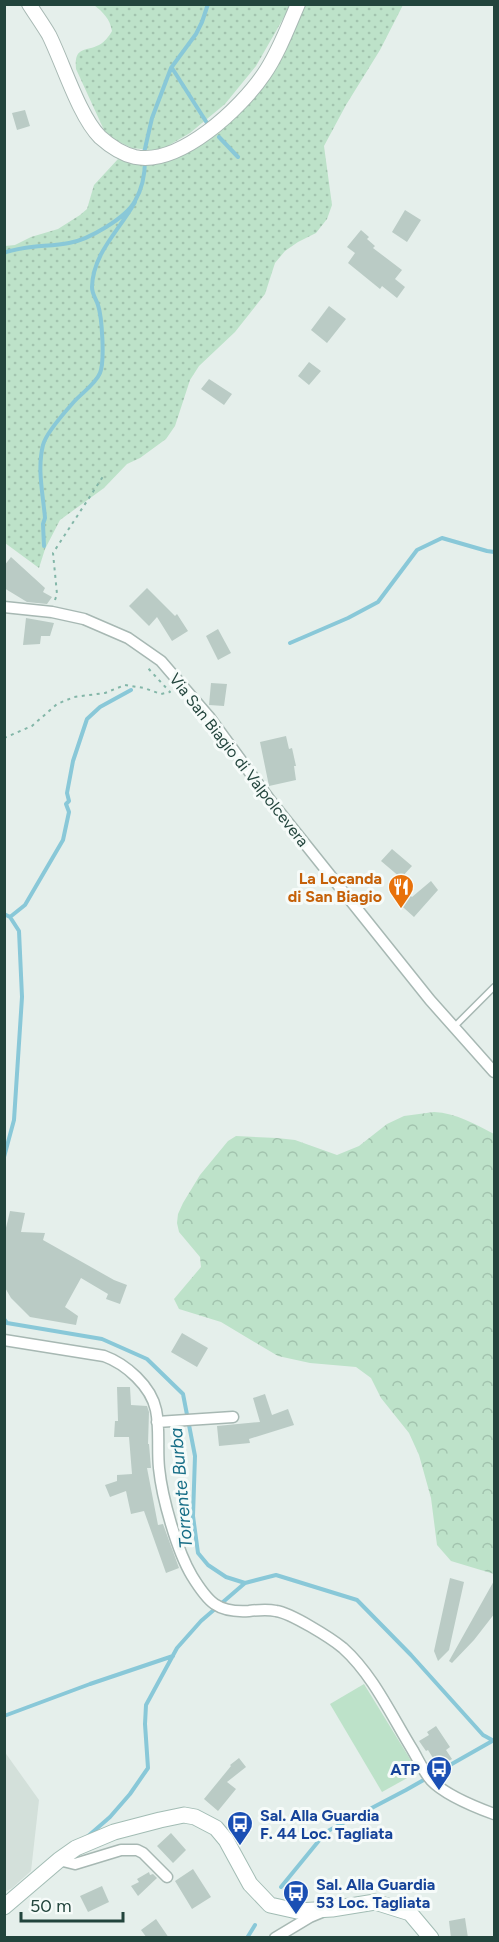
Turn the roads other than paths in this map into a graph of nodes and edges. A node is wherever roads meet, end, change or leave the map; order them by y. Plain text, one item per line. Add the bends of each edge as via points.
1 (29, 4) edge
2 (298, 4) edge
3 (4, 601) edge
4 (4, 607) edge
5 (17, 609) junction
6 (495, 987) edge
7 (454, 1027) junction
8 (495, 1072) edge
9 (4, 1340) edge
10 (233, 1417) dead end
11 (157, 1422) junction
12 (495, 1814) edge
13 (59, 1860) junction
14 (167, 1876) dead end
15 (4, 1907) edge
16 (332, 1909) junction
17 (275, 1938) edge
18 (431, 1938) edge

1 - 2 street via 98,135 137,158 173,153 207,133 234,110 265,74
3 - 5 street
4 - 5 street, Via San Biagio di Valpolcevera
5 - 7 street, Via San Biagio di Valpolcevera via 84,620 128,638 161,662 210,718 284,818
6 - 7 lane
7 - 8 street, Via San Biagio di Valpolcevera
9 - 11 street via 114,1360 148,1392 156,1407
10 - 11 street
11 - 12 street via 159,1469 179,1548 208,1600 234,1612 263,1610 289,1615 342,1647 362,1668 432,1780 456,1797
13 - 14 street via 75,1864 121,1850 137,1850
13 - 15 main road
13 - 16 main road via 114,1832 184,1815 216,1828 250,1884 270,1905 297,1911
16 - 17 street
16 - 18 main road via 375,1902 410,1913

